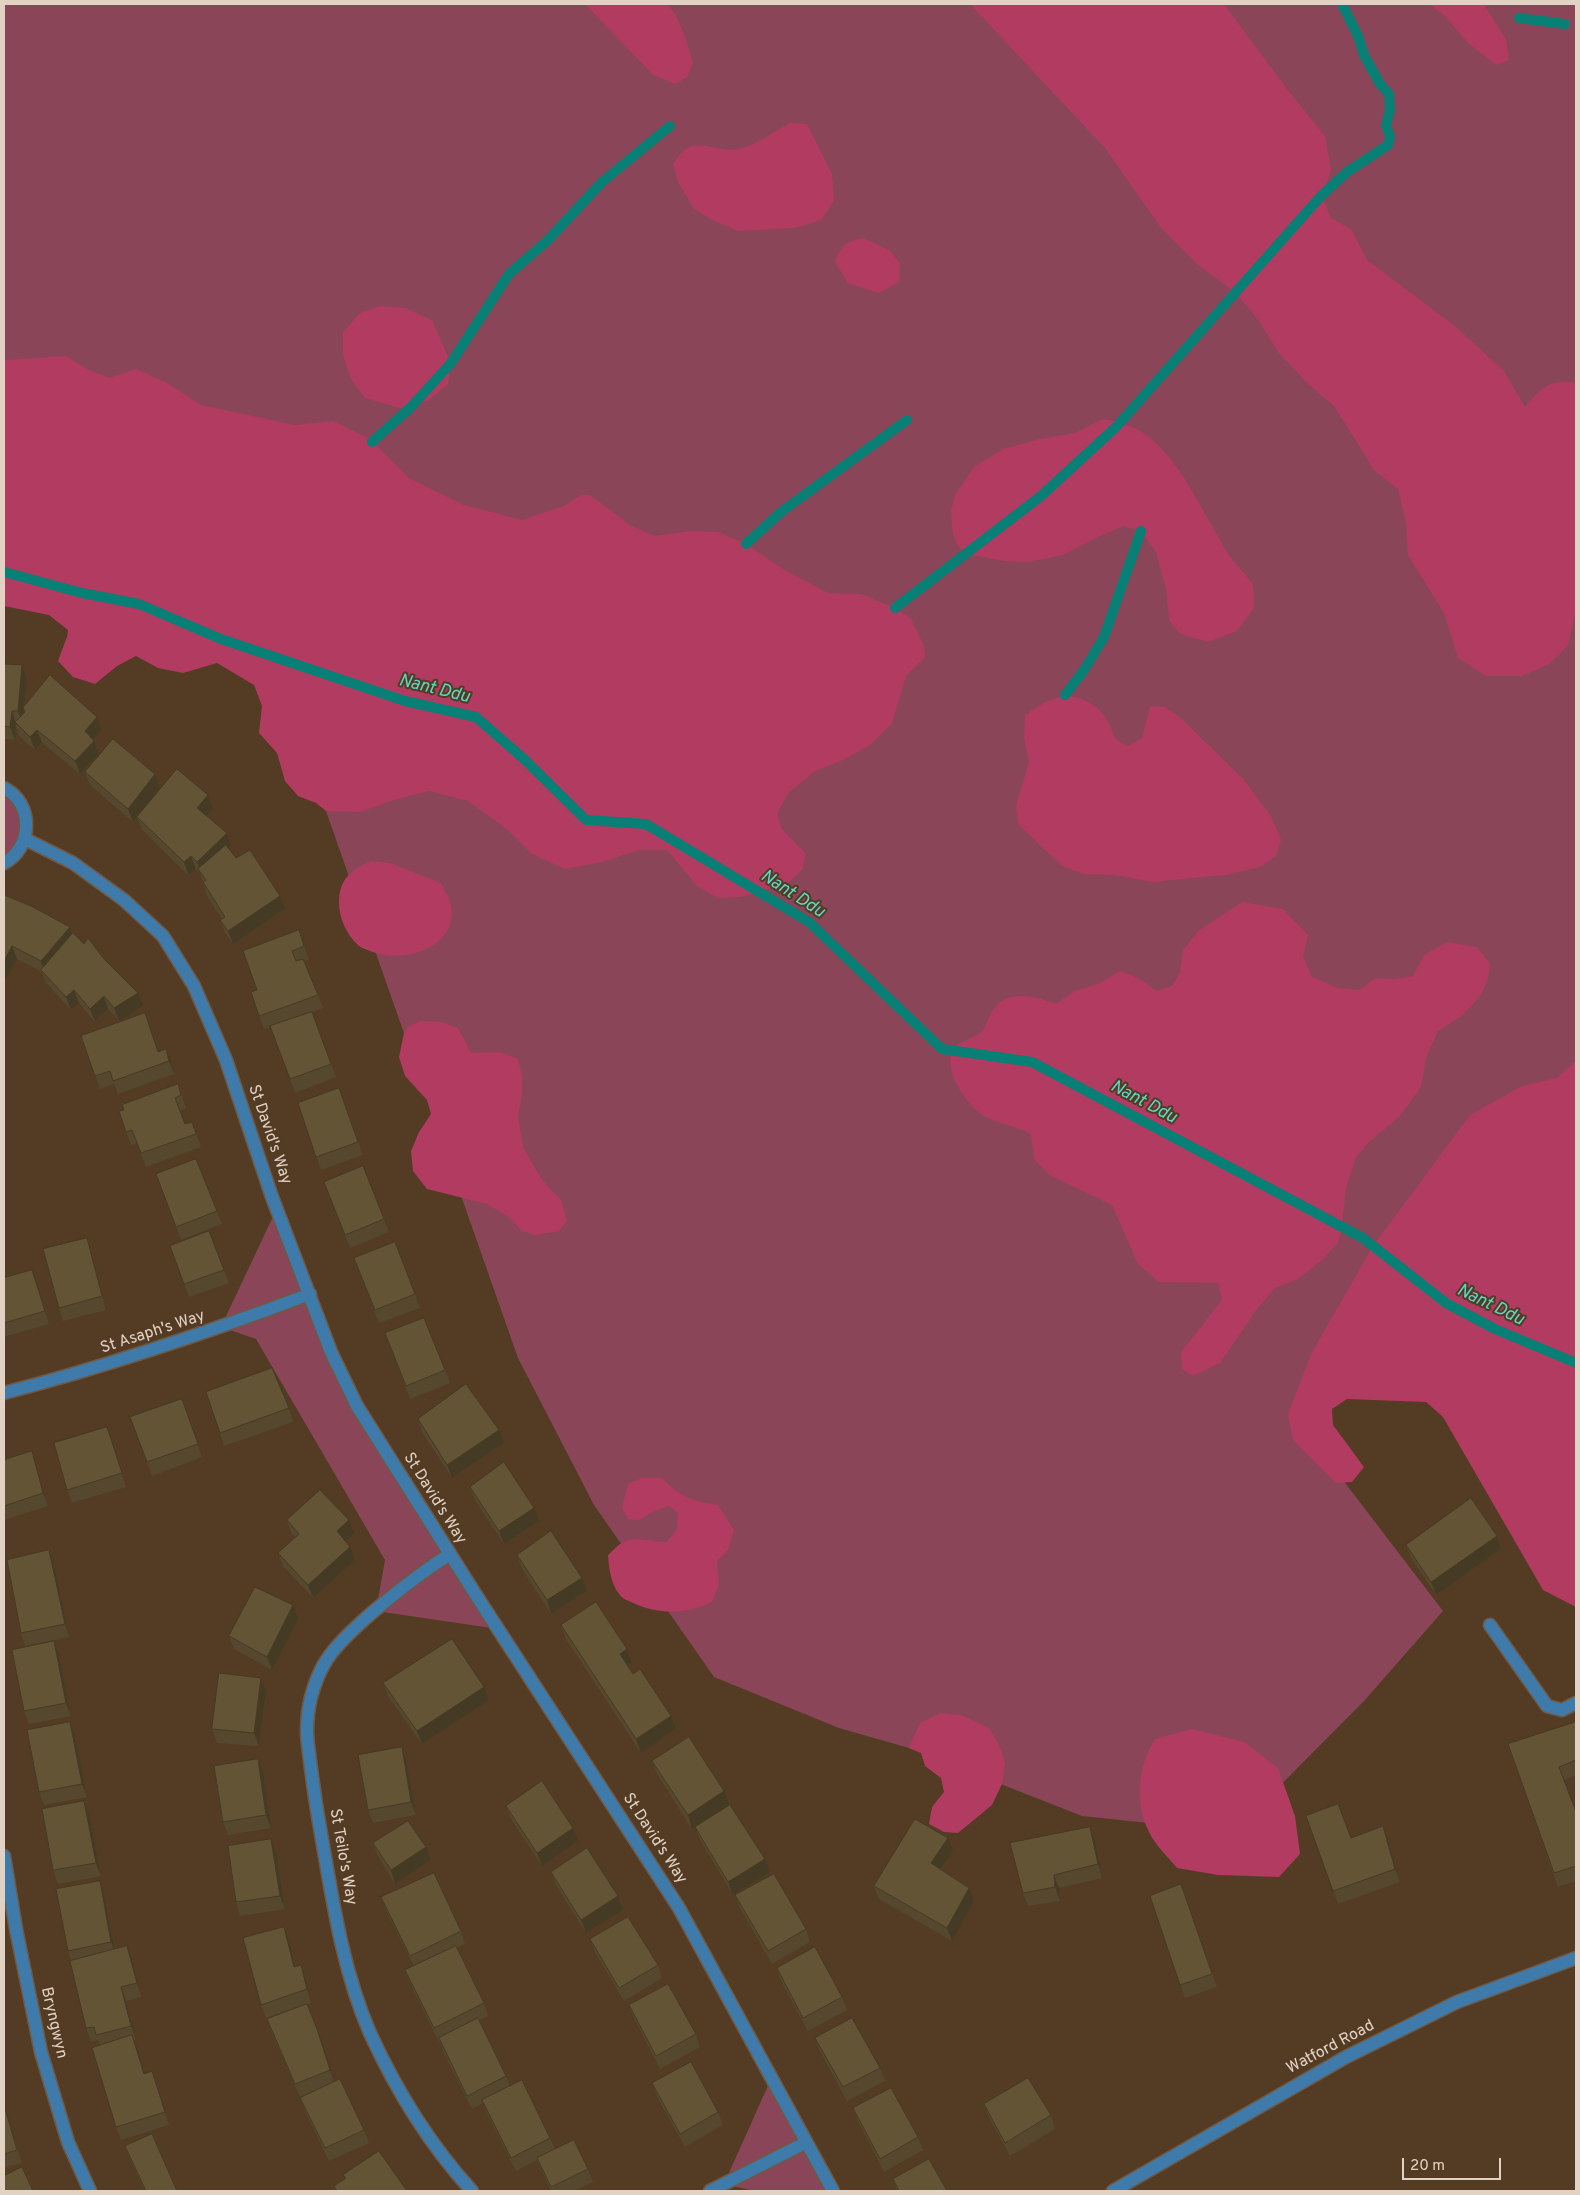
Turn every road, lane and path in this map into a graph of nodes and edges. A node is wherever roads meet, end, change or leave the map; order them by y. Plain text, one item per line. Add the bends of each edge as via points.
1 (4, 788) edge
2 (25, 839) junction
3 (4, 863) edge
4 (310, 1294) junction
5 (4, 1393) edge
6 (450, 1554) junction
7 (1490, 1625) dead end
8 (1576, 1703) edge
9 (4, 1856) edge
10 (1576, 1958) edge
11 (805, 2143) junction
12 (90, 2191) edge
13 (472, 2191) edge
14 (710, 2191) edge
15 (833, 2191) edge
16 (1113, 2191) edge

1 - 2 street via 17,799 24,811
2 - 3 street via 19,851
2 - 4 street, St David's Way via 73,863 124,900 163,936 194,986 226,1060 272,1197
4 - 5 street, St Asaph's Way via 145,1354
4 - 6 street, St David's Way via 331,1352 357,1406
6 - 11 street, St David's Way via 679,1908
6 - 13 street, St Teilo's Way via 348,1635 324,1664 311,1697 307,1731 315,1801 351,1985 371,2033 412,2112 454,2172
7 - 8 street via 1547,1706 1562,1710
9 - 12 street, Bryngwyn via 42,2052 68,2142
10 - 16 street, Watford Road via 1457,2002 1346,2057
11 - 14 street
11 - 15 street, St David's Way

